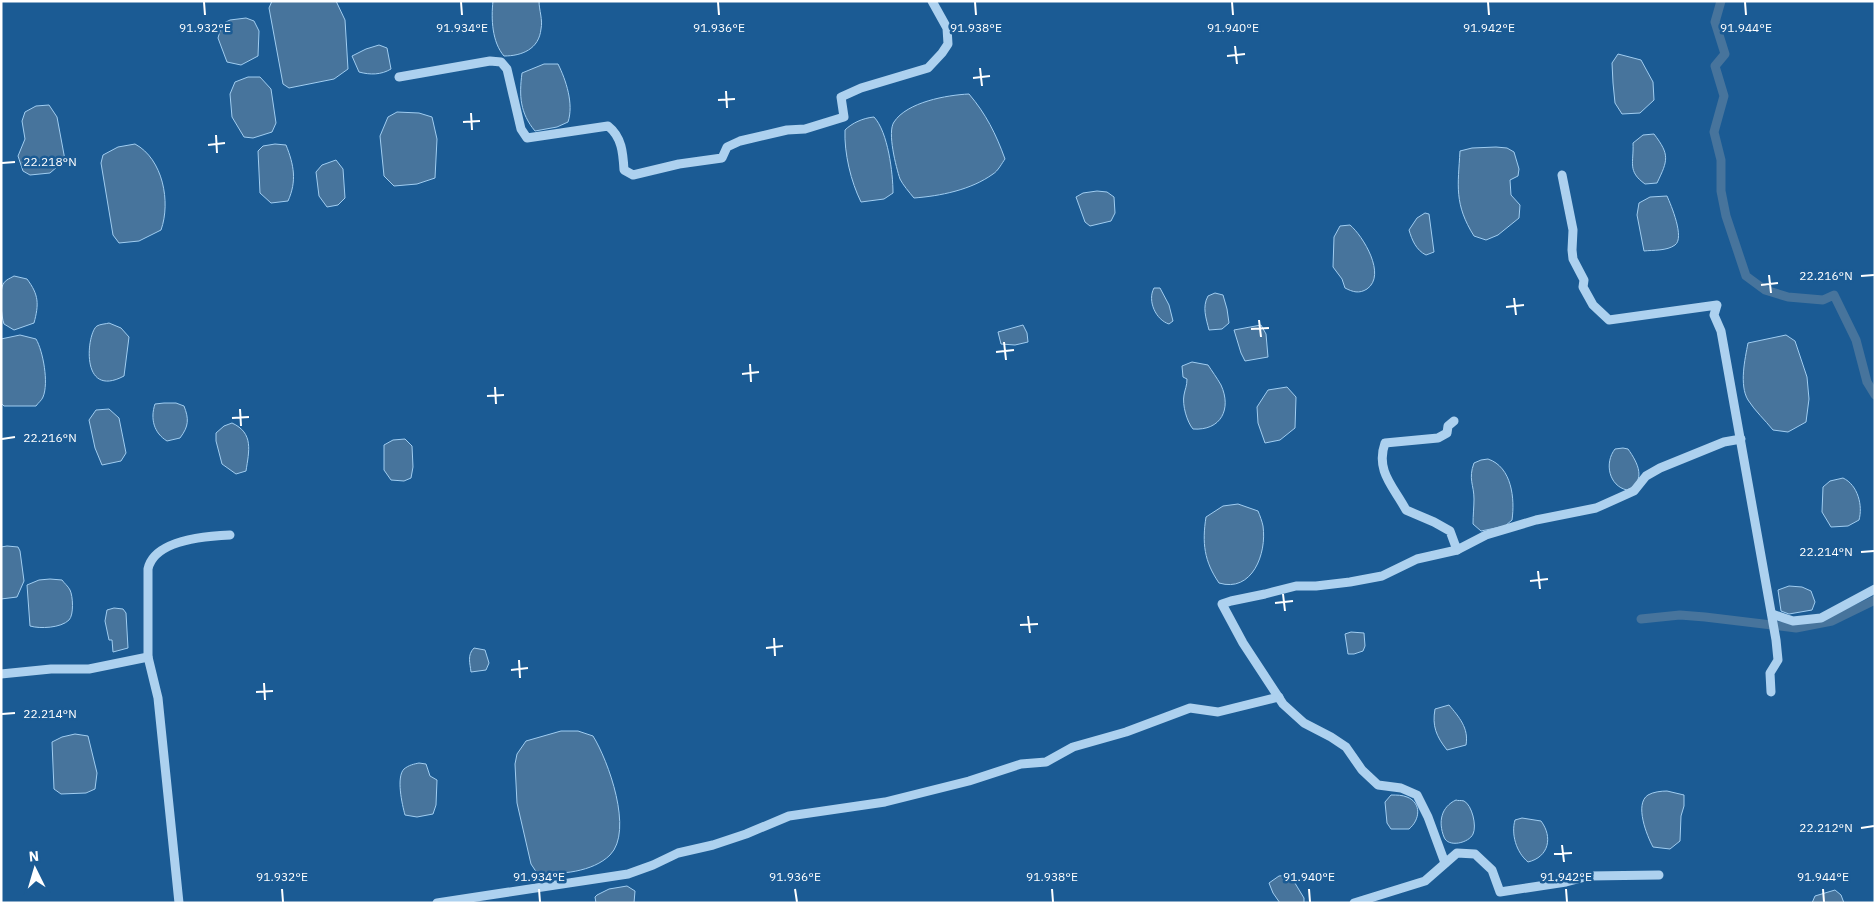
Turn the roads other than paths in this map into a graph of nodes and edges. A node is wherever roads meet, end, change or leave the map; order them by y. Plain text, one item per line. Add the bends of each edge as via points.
1 (932, 1) edge
2 (399, 78) dead end
3 (1562, 175) dead end
4 (1454, 421) dead end
5 (1740, 439) junction
6 (230, 535) dead end
7 (1458, 550) junction
8 (1875, 589) edge
9 (1772, 614) junction
10 (148, 657) junction
11 (1, 674) edge
12 (1771, 692) dead end
13 (1279, 697) junction
14 (1445, 863) junction
15 (1659, 875) dead end
16 (179, 903) edge
17 (437, 903) edge
18 (1354, 903) edge

1 - 2 street via 947,28 948,44 942,54 928,68 841,96 844,118 740,141 727,147 722,158 633,175 624,170 622,149 615,132 608,126 527,138 521,129 507,69 501,62 476,62
3 - 5 street via 1573,230 1573,260 1593,305 1609,320 1717,305 1714,315 1721,330
4 - 7 street via 1448,426 1447,433 1438,438 1385,442 1381,453 1384,474 1406,510 1450,531
5 - 7 street via 1724,442 1660,468 1646,476 1634,490 1596,508 1536,520 1486,535
5 - 9 street
6 - 10 street via 181,541 149,561
7 - 13 street via 1417,559 1382,576 1296,586 1222,604
8 - 9 street via 1821,618 1793,621
9 - 12 street via 1778,660 1770,673
10 - 11 street via 89,669
10 - 16 street via 158,698
13 - 14 street via 1304,723 1346,747 1362,770 1378,785 1401,788 1417,795
13 - 17 street via 1218,712 1190,708 1073,748 1046,762 1021,764 885,802 789,816 628,874
14 - 15 street via 1457,853 1474,854 1492,870 1500,892 1589,876
14 - 18 street via 1425,881

